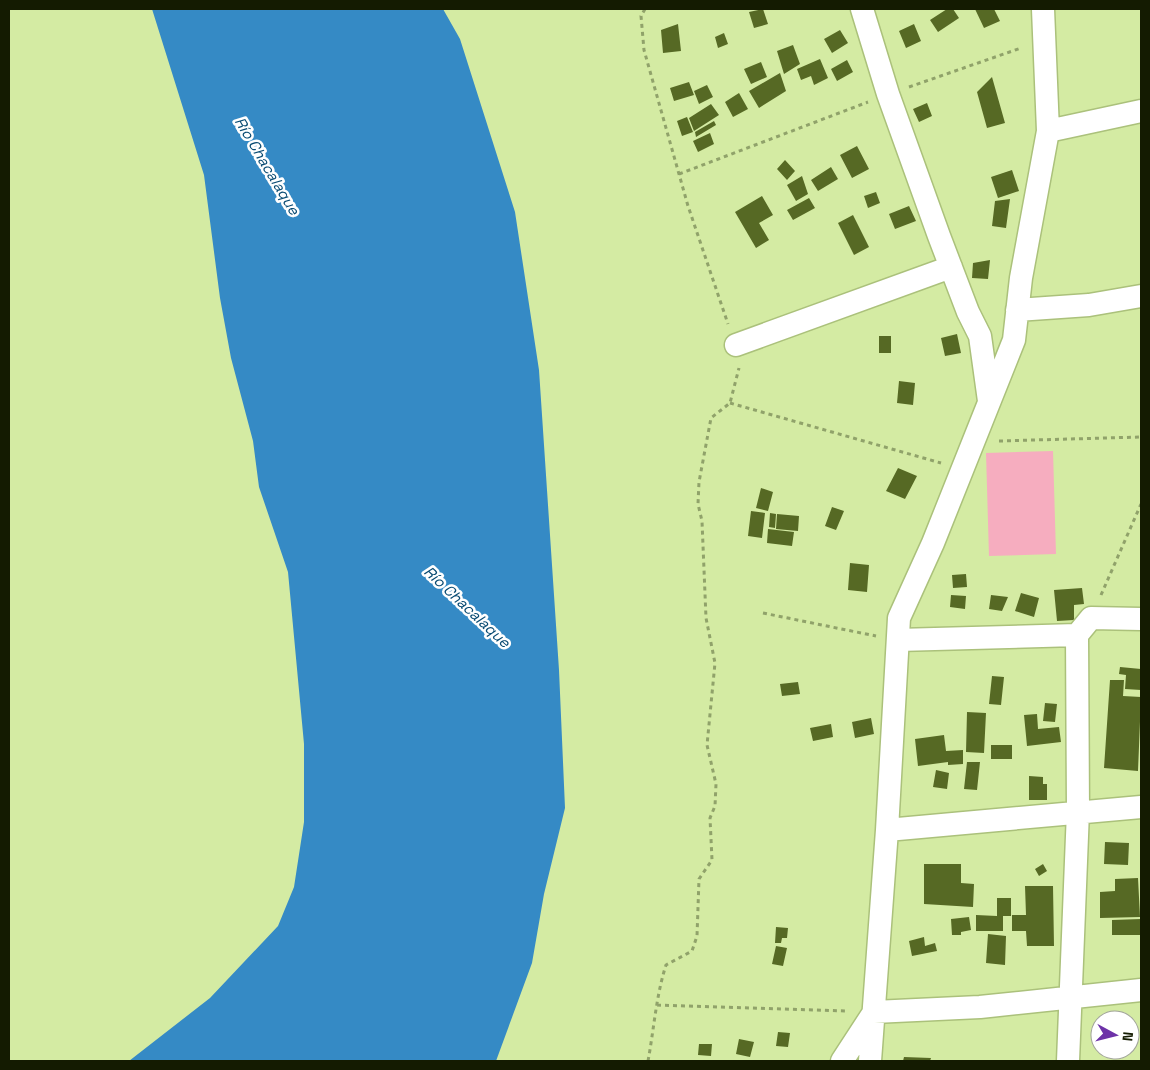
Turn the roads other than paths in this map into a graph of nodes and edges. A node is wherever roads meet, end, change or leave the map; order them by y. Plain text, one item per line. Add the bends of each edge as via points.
1 (862, 9) edge
2 (1043, 9) edge
3 (1141, 111) edge
4 (1048, 131) junction
5 (951, 267) junction
6 (1141, 296) edge
7 (1017, 310) junction
8 (736, 345) road end
9 (990, 404) junction
10 (1141, 618) edge
11 (1078, 635) junction
12 (898, 640) junction
13 (1141, 807) edge
14 (1078, 811) junction
15 (887, 830) junction
16 (1141, 990) edge
17 (1072, 997) junction
18 (874, 1012) junction
19 (842, 1061) edge
20 (870, 1061) edge
21 (1068, 1061) edge

1 - 5 street via 888,94
2 - 4 street
3 - 4 street
4 - 7 street
5 - 8 street
5 - 9 street via 980,336
6 - 7 street via 1089,305
7 - 9 street via 1014,340
9 - 12 street via 900,618
10 - 11 street via 1091,618
11 - 12 street
11 - 14 street
12 - 15 street
13 - 14 street
14 - 15 street
14 - 17 street
15 - 18 street
16 - 17 street
17 - 18 street via 980,1007
17 - 21 street
18 - 19 street
18 - 20 street

